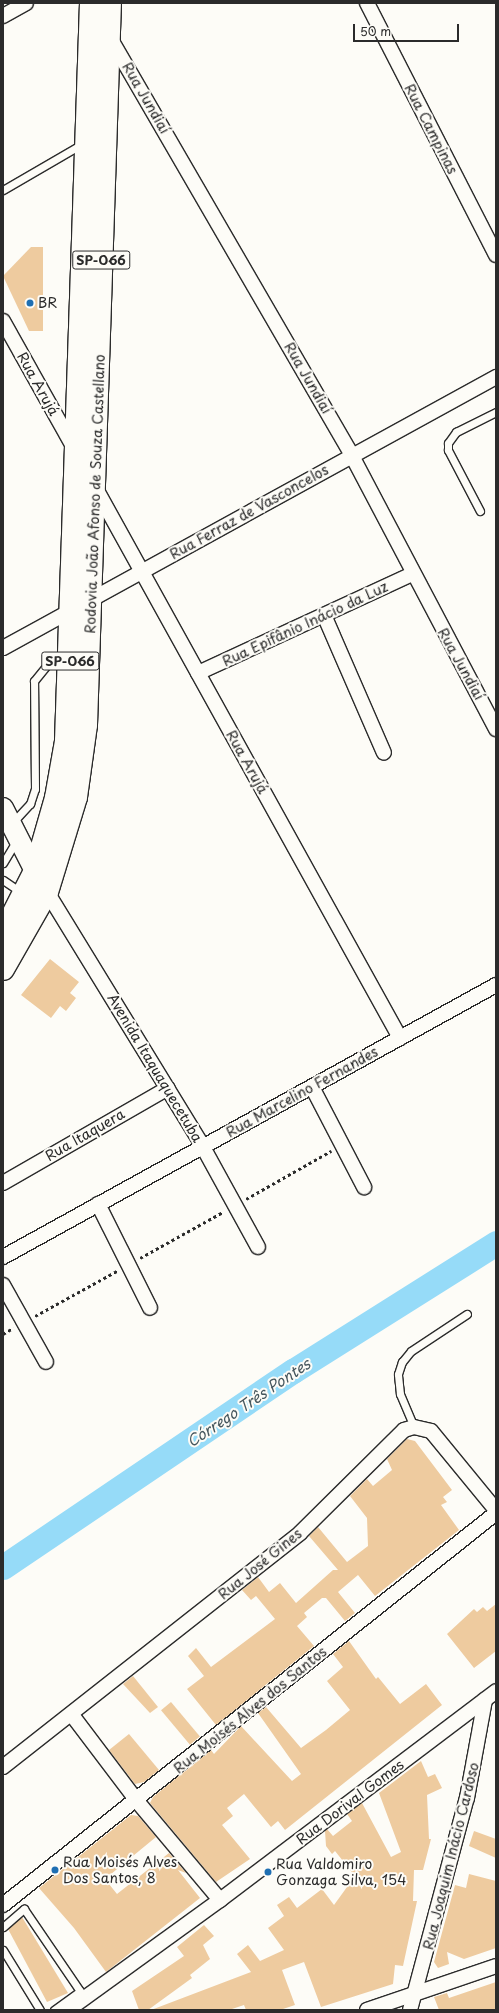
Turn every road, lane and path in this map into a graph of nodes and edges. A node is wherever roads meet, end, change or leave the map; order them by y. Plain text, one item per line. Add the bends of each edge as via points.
1 (26, 3) edge
2 (91, 3) edge
3 (110, 3) edge
4 (367, 3) edge
5 (3, 16) edge
6 (108, 34) junction
7 (85, 142) junction
8 (3, 190) edge
9 (496, 255) edge
10 (3, 321) edge
11 (496, 377) edge
12 (496, 412) edge
13 (74, 448) junction
14 (351, 454) junction
15 (95, 486) junction
16 (480, 511) dead end
17 (142, 572) junction
18 (412, 574) junction
19 (92, 600) junction
20 (72, 611) junction
21 (324, 615) junction
22 (3, 648) edge
23 (70, 655) junction
24 (198, 673) junction
25 (496, 729) edge
26 (384, 753) dead end
27 (11, 823) edge
28 (3, 863) edge
29 (35, 871) junction
30 (3, 880) edge
31 (47, 892) junction
32 (24, 894) junction
33 (3, 934) edge
34 (3, 969) edge
35 (496, 985) edge
36 (400, 1038) junction
37 (168, 1088) junction
38 (312, 1088) junction
39 (341, 1146) junction
40 (203, 1147) junction
41 (3, 1183) edge
42 (364, 1187) dead end
43 (98, 1204) junction
44 (236, 1204) junction
45 (258, 1247) dead end
46 (3, 1257) edge
47 (128, 1265) junction
48 (3, 1285) edge
49 (150, 1308) dead end
50 (467, 1314) dead end
51 (25, 1322) junction
52 (3, 1334) edge
53 (46, 1362) dead end
54 (414, 1427) junction
55 (496, 1510) edge
56 (496, 1514) edge
57 (490, 1696) edge
58 (72, 1715) junction
59 (3, 1767) edge
60 (137, 1801) junction
61 (220, 1900) junction
62 (8, 1901) edge
63 (24, 1909) junction
64 (3, 1927) edge
65 (3, 1950) edge
66 (496, 1966) edge
67 (416, 1994) junction
68 (82, 1995) junction
69 (40, 2010) edge
70 (54, 2010) edge
71 (68, 2010) edge
72 (367, 2010) edge
73 (410, 2010) edge

1 - 5 street
2 - 7 main road, Rodovia João Afonso de Souza Castellano / SP-066
3 - 6 main road, Rodovia João Afonso de Souza Castellano / SP-066
4 - 9 street, Rua Campinas
6 - 14 street, Rua Jundiaí
6 - 15 main road, Rodovia João Afonso de Souza Castellano / SP-066
7 - 8 lane
7 - 13 main road, Rodovia João Afonso de Souza Castellano / SP-066
10 - 13 street, Rua Arujá
11 - 14 street, Rua Ferraz de Vasconcelos
12 - 16 lane via 456,432 448,443 448,450
13 - 20 main road, Rodovia João Afonso de Souza Castellano / SP-066
14 - 17 street, Rua Ferraz de Vasconcelos
14 - 18 street, Rua Jundiaí
15 - 17 street, Rua Arujá
15 - 19 main road, Rodovia João Afonso de Souza Castellano / SP-066
17 - 19 street, Rua Ferraz de Vasconcelos
17 - 24 street, Rua Arujá
18 - 21 street, Rua Epifânio Inácio da Luz
18 - 25 street, Rua Jundiaí
19 - 20 street, Rua Ferraz de Vasconcelos
19 - 31 main road, Rodovia João Afonso de Souza Castellano / SP-066 via 89,683 81,766 67,831
20 - 22 street, Rua Ferraz de Vasconcelos
20 - 23 main road, Rodovia João Afonso de Souza Castellano / SP-066
21 - 24 street, Rua Epifânio Inácio da Luz
21 - 26 street
23 - 27 lane via 48,665 34,681 35,789 30,804
23 - 29 main road, Rodovia João Afonso de Souza Castellano / SP-066 via 66,741 58,791
24 - 36 street, Rua Arujá
27 - 28 lane
27 - 29 street
29 - 32 main road, Rodovia João Afonso de Souza Castellano / SP-066
30 - 32 lane
31 - 34 main road, Rodovia João Afonso de Souza Castellano / SP-066
31 - 37 street, Avenida Itaquaquecetuba
32 - 33 main road, Rodovia João Afonso de Souza Castellano / SP-066
35 - 36 street, Rua Marcelino Fernandes
36 - 38 street, Rua Marcelino Fernandes
37 - 40 street, Avenida Itaquaquecetuba
37 - 41 street, Rua Itaquera
38 - 39 street
38 - 40 street, Rua Marcelino Fernandes
39 - 42 street
39 - 44 path
40 - 43 street, Rua Marcelino Fernandes
40 - 44 street, Avenida Itaquaquecetuba
43 - 46 street, Rua Marcelino Fernandes
43 - 47 street
44 - 45 street, Avenida Itaquaquecetuba
44 - 47 path
47 - 49 street
47 - 51 path
48 - 51 street
50 - 54 lane via 411,1351 402,1362 398,1374 400,1394
51 - 52 path
51 - 53 street
54 - 55 street via 431,1431
54 - 58 street, Rua José Gines via 397,1437 300,1533
56 - 60 street, Rua Moisés Alves dos Santos
57 - 61 street, Rua Dorival Gomes
57 - 67 street, Rua Joaquim Inácio Cardoso via 467,1798
58 - 59 street, Rua José Gines
58 - 60 street
60 - 61 street
60 - 62 street, Rua Moisés Alves dos Santos
61 - 68 street, Rua Dorival Gomes
62 - 63 lane
63 - 64 lane
63 - 68 lane
65 - 69 lane
66 - 67 street
67 - 72 street
67 - 73 street, Rua Joaquim Inácio Cardoso
68 - 70 lane
68 - 71 street, Rua Dorival Gomes

